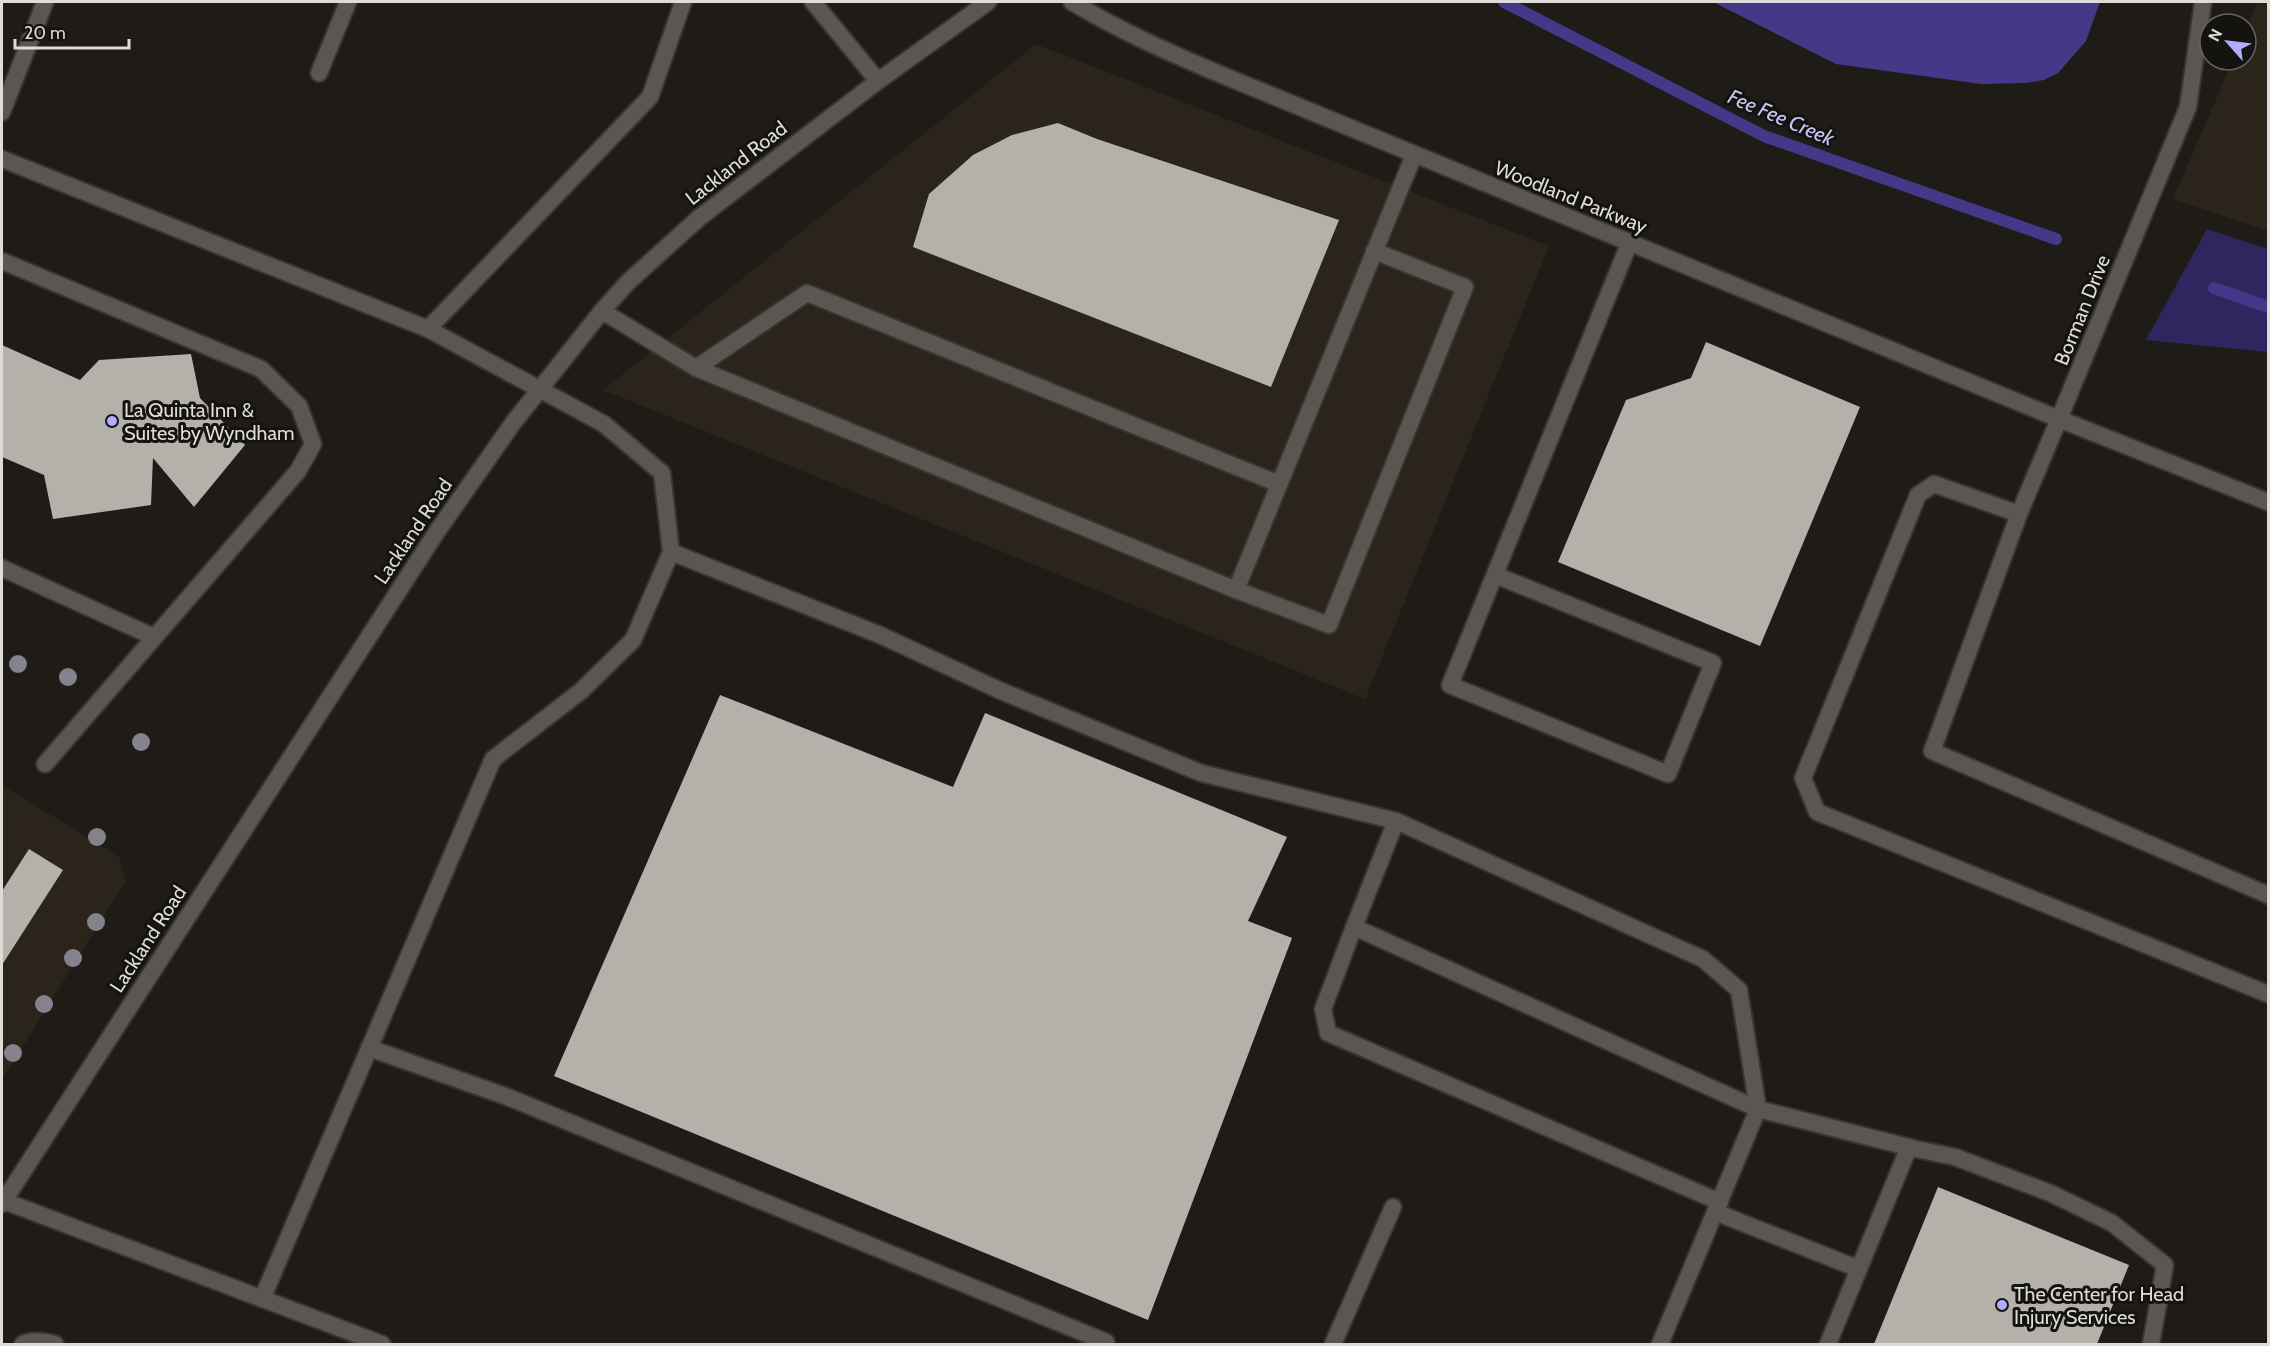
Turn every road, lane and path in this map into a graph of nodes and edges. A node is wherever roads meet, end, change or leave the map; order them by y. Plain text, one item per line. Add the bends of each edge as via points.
1 (45, 2) edge
2 (348, 2) edge
3 (683, 2) edge
4 (813, 2) edge
5 (988, 2) edge
6 (1072, 2) edge
7 (2203, 2) edge
8 (319, 73) dead end
9 (878, 81) junction
10 (2, 112) edge
11 (1414, 154) junction
12 (2, 159) edge
13 (1629, 244) junction
14 (1374, 251) junction
15 (2, 261) edge
16 (602, 311) junction
17 (428, 329) junction
18 (696, 368) junction
19 (541, 388) junction
20 (2059, 419) junction
21 (1279, 484) junction
22 (2268, 502) edge
23 (2019, 514) junction
24 (670, 552) junction
25 (2, 568) edge
26 (1495, 575) junction
27 (1236, 590) junction
28 (154, 637) junction
29 (45, 764) dead end
30 (1396, 821) junction
31 (2268, 895) edge
32 (1354, 927) junction
33 (2268, 994) edge
34 (369, 1048) junction
35 (1758, 1109) junction
36 (1909, 1147) junction
37 (3, 1202) edge
38 (1393, 1207) dead end
39 (1717, 1207) junction
40 (1859, 1269) junction
41 (262, 1299) junction
42 (23, 1344) edge
43 (55, 1344) edge
44 (382, 1344) edge
45 (1104, 1344) edge
46 (1333, 1344) edge
47 (1660, 1344) edge
48 (1828, 1344) edge
49 (2151, 1344) edge

1 - 10 street
2 - 8 street
3 - 17 street via 650,97
4 - 9 street
5 - 9 street, Lackland Road
6 - 11 street, Woodland Parkway via 1155,46
7 - 20 street, Borman Drive via 2188,107
9 - 16 street, Lackland Road via 699,218
11 - 13 street, Woodland Parkway
11 - 14 street
12 - 17 street
13 - 20 street, Woodland Parkway
13 - 26 street
14 - 21 street
14 - 27 street via 1465,287 1329,625
15 - 28 street via 261,369 299,406 313,444 298,471
16 - 18 street
16 - 19 street, Lackland Road
17 - 19 street
18 - 21 street via 807,293
18 - 27 street
19 - 24 street via 604,424 662,473
19 - 37 street, Lackland Road via 436,533
20 - 22 street
20 - 23 street, Borman Drive
21 - 27 street
23 - 31 street, Borman Drive via 1932,751
23 - 33 street via 1934,484 1918,495 1803,778 1817,812
24 - 30 street via 879,635 1001,691 1201,772
24 - 34 street via 633,639 581,691 493,759
25 - 28 street
26 - 26 street via 1450,685 1668,774 1713,663
28 - 29 street
30 - 32 street
30 - 35 street via 1704,959 1739,990
32 - 35 street
32 - 39 street via 1323,1009 1328,1033
34 - 41 street
34 - 45 street via 537,1110
35 - 36 street
35 - 39 street
36 - 40 street
36 - 49 street via 1954,1157 2050,1193 2112,1223 2165,1265
37 - 41 street, Lackland Road
38 - 46 street
39 - 40 street
39 - 47 street
40 - 48 street
41 - 44 street, Lackland Road
42 - 43 street

